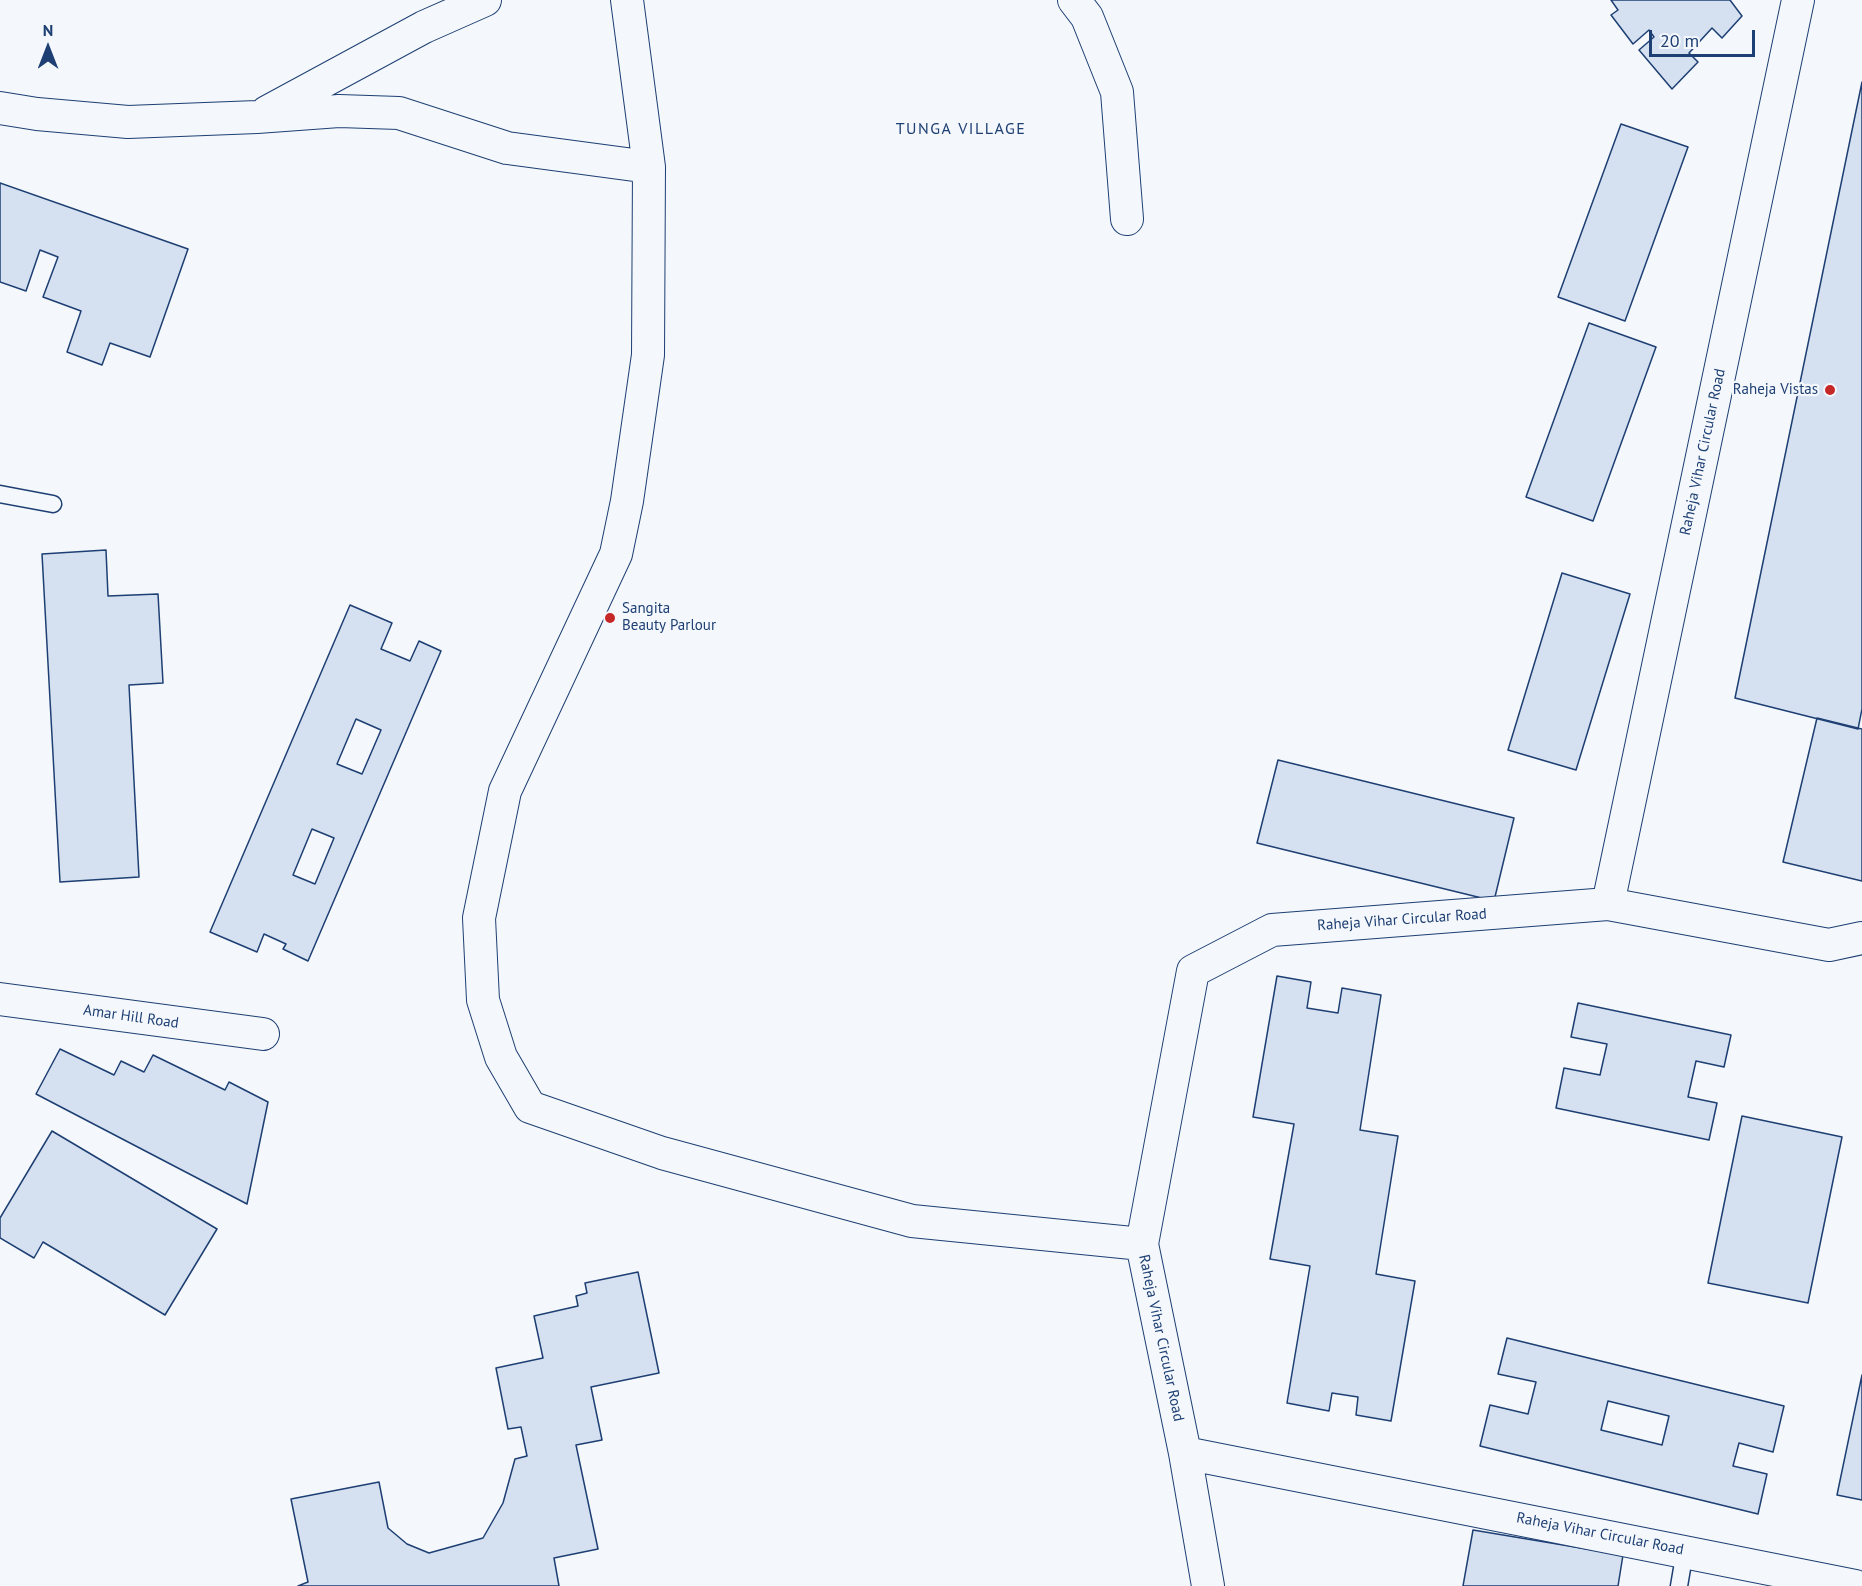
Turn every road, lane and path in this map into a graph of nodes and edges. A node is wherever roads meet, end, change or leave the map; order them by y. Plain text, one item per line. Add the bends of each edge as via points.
1 (485, 0) edge
2 (627, 0) edge
3 (1074, 0) edge
4 (1798, 0) edge
5 (0, 108) edge
6 (257, 117) junction
7 (649, 167) junction
8 (1127, 219) dead end
9 (0, 494) edge
10 (53, 504) dead end
11 (1608, 904) junction
12 (1862, 938) edge
13 (0, 999) edge
14 (263, 1034) dead end
15 (1142, 1244) junction
16 (1185, 1453) junction
17 (1685, 1551) junction
18 (1208, 1586) edge
19 (1679, 1586) edge
20 (1855, 1586) edge

1 - 6 street via 424,27
2 - 7 street
3 - 8 street via 1087,17 1117,92
4 - 11 street, Raheja Vihar Circular Road
5 - 6 street via 128,122
6 - 7 street via 339,111 399,113 507,148
7 - 15 street via 648,355 616,554 505,791 479,918 483,1000 501,1057 530,1107 662,1153 912,1221
9 - 10 lane
11 - 12 street, Raheja Vihar Circular Road via 1829,945
11 - 15 street, Raheja Vihar Circular Road via 1272,930 1193,971
13 - 14 street, Amar Hill Road
15 - 16 street, Raheja Vihar Circular Road
16 - 17 street, Raheja Vihar Circular Road
16 - 18 street
17 - 19 lane
17 - 20 street, Raheja Vihar Circular Road

